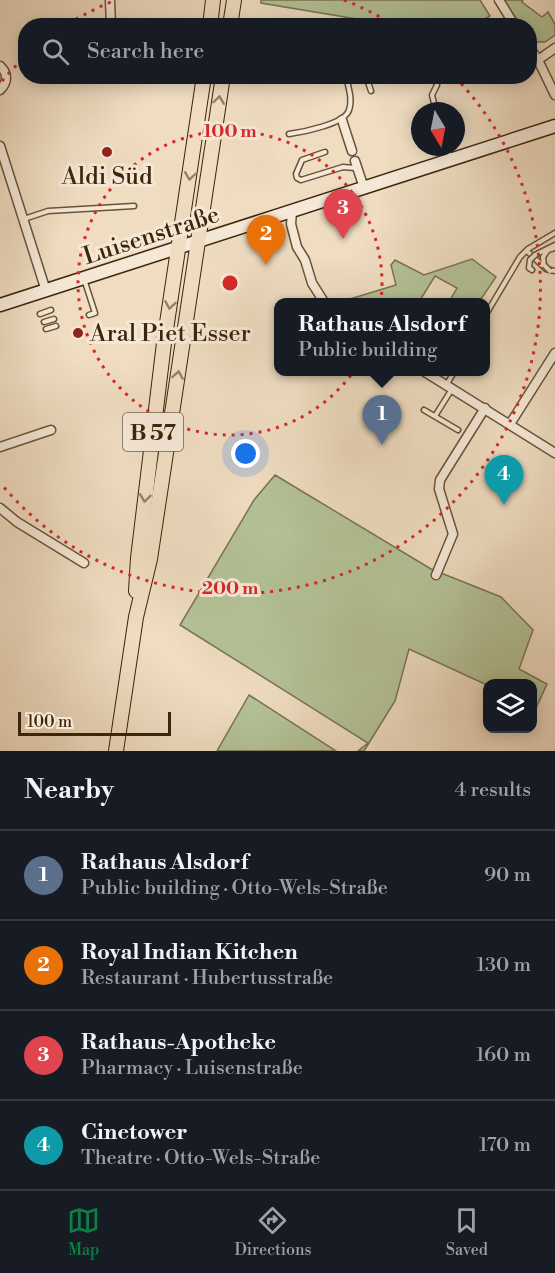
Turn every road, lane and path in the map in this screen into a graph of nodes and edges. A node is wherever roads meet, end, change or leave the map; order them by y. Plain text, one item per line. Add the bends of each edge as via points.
1 (110, 0) edge
2 (213, 0) edge
3 (234, 0) edge
4 (499, 0) edge
5 (111, 18) edge
6 (211, 18) edge
7 (231, 18) edge
8 (510, 18) edge
9 (555, 48) edge
10 (538, 60) joint
11 (0, 66) edge
12 (203, 84) edge
13 (221, 84) edge
14 (348, 84) edge
15 (368, 84) edge
16 (437, 84) edge
17 (0, 90) edge
18 (371, 92) dead end
19 (555, 95) edge
20 (434, 102) edge
21 (342, 120) junction
22 (555, 126) edge
23 (289, 134) dead end
24 (0, 146) edge
25 (352, 151) dead end
26 (325, 152) dead end
27 (450, 156) edge
28 (451, 160) junction
29 (356, 165) joint
30 (364, 188) junction
31 (134, 206) dead end
32 (292, 212) junction
33 (23, 219) junction
34 (555, 233) edge
35 (199, 241) junction
36 (179, 247) junction
37 (555, 247) edge
38 (526, 251) junction
39 (532, 270) dead end
40 (553, 272) edge
41 (84, 279) junction
42 (46, 291) junction
43 (90, 297) junction
44 (321, 298) edge
45 (84, 299) dead end
46 (0, 305) edge
47 (93, 306) junction
48 (87, 308) dead end
49 (490, 309) edge
50 (51, 310) dead end
51 (40, 314) dead end
52 (89, 315) dead end
53 (54, 319) dead end
54 (44, 322) dead end
55 (56, 326) dead end
56 (46, 329) dead end
57 (555, 353) edge
58 (432, 376) edge
59 (453, 376) edge
60 (450, 386) junction
61 (485, 408) junction
62 (424, 410) dead end
63 (435, 416) junction
64 (510, 424) junction
65 (51, 430) dead end
66 (458, 430) dead end
67 (0, 447) edge
68 (555, 453) edge
69 (0, 508) edge
70 (84, 563) dead end
71 (436, 575) dead end
72 (135, 617) junction
73 (116, 751) edge

1 - 5 street
2 - 6 main road
3 - 7 main road
4 - 8 street
9 - 10 street
10 - 19 street
11 - 17 street via 7,77
12 -> 36 main road, B 57
35 -> 13 main road, B 57
14 - 21 lane via 349,111
15 - 18 lane
16 - 20 lane
21 - 23 lane
21 - 25 street
22 - 28 main road, Luisenstraße
24 - 33 street
26 - 29 lane via 302,160 297,178
27 - 28 lane
28 - 30 main road, Luisenstraße
29 - 30 street
30 - 32 main road, Luisenstraße
31 - 33 lane via 48,211
32 - 35 main road, Luisenstraße
32 - 44 street via 295,240
33 - 42 street
34 - 38 lane
35 - 36 main road, Luisenstraße
72 -> 35 main road, B 57 via 150,559
36 - 41 main road, Luisenstraße
36 -> 72 main road, B 57 via 138,558
37 - 39 lane, bridge via 530,260
37 - 40 lane, bridge via 543,257 544,265
38 - 40 lane
38 - 49 lane
41 - 42 main road, Luisenstraße
41 - 43 lane
42 - 46 main road, Luisenstraße
43 - 45 lane
43 - 47 lane
47 - 48 lane
47 - 52 lane via 95,313
50 - 51 lane
53 - 54 lane
55 - 56 lane
57 - 64 street
58 - 60 street
59 - 60 lane
60 - 61 street
60 - 63 lane
61 - 64 street
61 - 71 street via 440,480 439,489 453,534
62 - 63 lane
63 - 66 lane
64 - 68 street
65 - 67 street
69 - 70 street
72 - 73 main road, B 57

